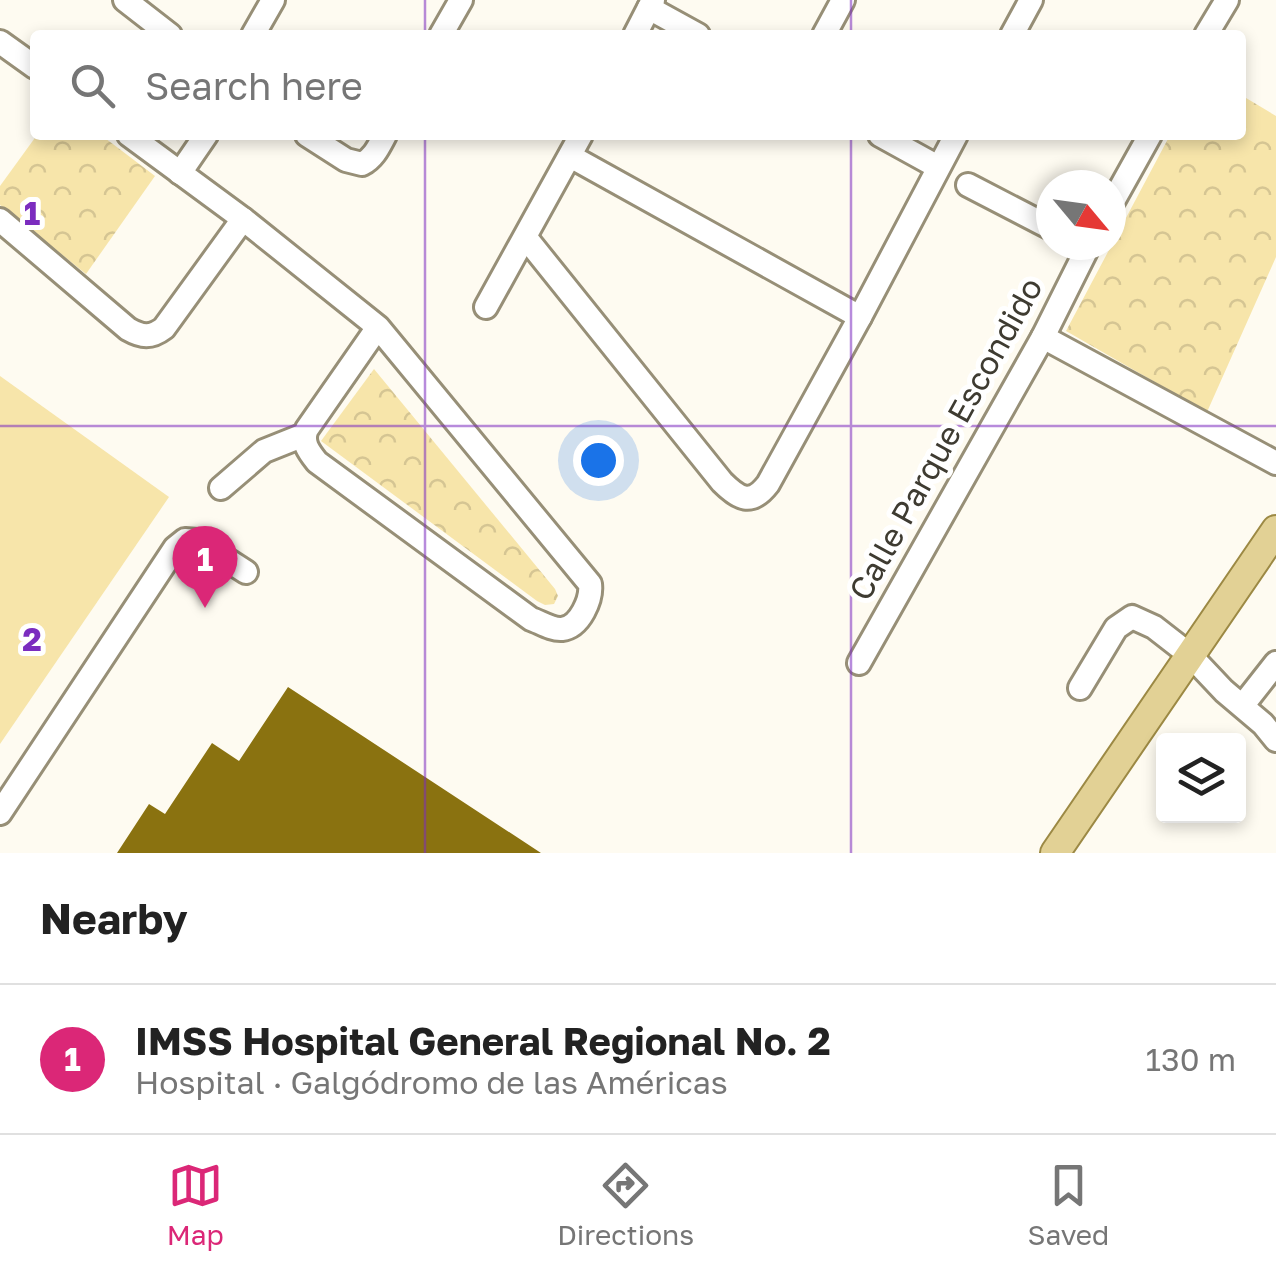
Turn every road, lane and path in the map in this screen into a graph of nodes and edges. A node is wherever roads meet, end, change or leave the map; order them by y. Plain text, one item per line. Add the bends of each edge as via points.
1 (125, 0) edge
2 (272, 0) edge
3 (461, 0) edge
4 (843, 0) edge
5 (1031, 0) edge
6 (1227, 0) edge
7 (651, 4) edge
8 (164, 30) edge
9 (256, 30) edge
10 (444, 30) edge
11 (637, 30) edge
12 (690, 30) edge
13 (827, 30) edge
14 (1015, 30) edge
15 (1209, 30) edge
16 (0, 42) edge
17 (30, 64) edge
18 (202, 140) edge
19 (315, 140) edge
20 (382, 140) edge
21 (578, 140) edge
22 (889, 140) edge
23 (953, 140) edge
24 (1147, 140) edge
25 (156, 142) edge
26 (570, 156) junction
27 (938, 166) junction
28 (180, 172) junction
29 (1126, 178) edge
30 (968, 185) dead end
31 (0, 220) edge
32 (244, 220) junction
33 (1036, 220) edge
34 (526, 238) junction
35 (1080, 260) edge
36 (486, 307) dead end
37 (860, 318) junction
38 (378, 327) junction
39 (1044, 337) junction
40 (305, 440) junction
41 (1276, 463) edge
42 (221, 488) dead end
43 (1276, 530) edge
44 (246, 572) dead end
45 (1190, 655) junction
46 (1276, 662) edge
47 (859, 663) dead end
48 (1080, 688) dead end
49 (1244, 705) junction
50 (1276, 740) edge
51 (0, 813) edge
52 (1055, 853) edge

1 - 8 street
2 - 9 street
3 - 10 street
4 - 13 street
5 - 14 street
6 - 15 street
7 - 11 street
7 - 12 street
16 - 17 street
18 - 28 street
19 - 20 street via 362,164
21 - 26 street
22 - 27 street
23 - 27 street
24 - 29 street
25 - 28 street
26 - 34 street
26 - 37 street
27 - 37 street
28 - 32 street
30 - 33 street
31 - 32 street via 128,329 148,337 164,328
32 - 38 street
34 - 36 street
34 - 37 street via 722,482 742,498 753,498 768,484
35 - 39 street, Calle Parque Escondido
38 - 40 street
38 - 40 street via 590,584 585,608 566,629 531,619 318,462
39 - 41 street
39 - 47 street, Calle Parque Escondido
40 - 42 street via 264,450
43 - 45 main road
44 - 51 street via 198,541 184,540 175,548
45 - 48 street via 1132,617 1116,628
45 - 49 street
45 - 52 main road
46 - 49 street
49 - 50 street

